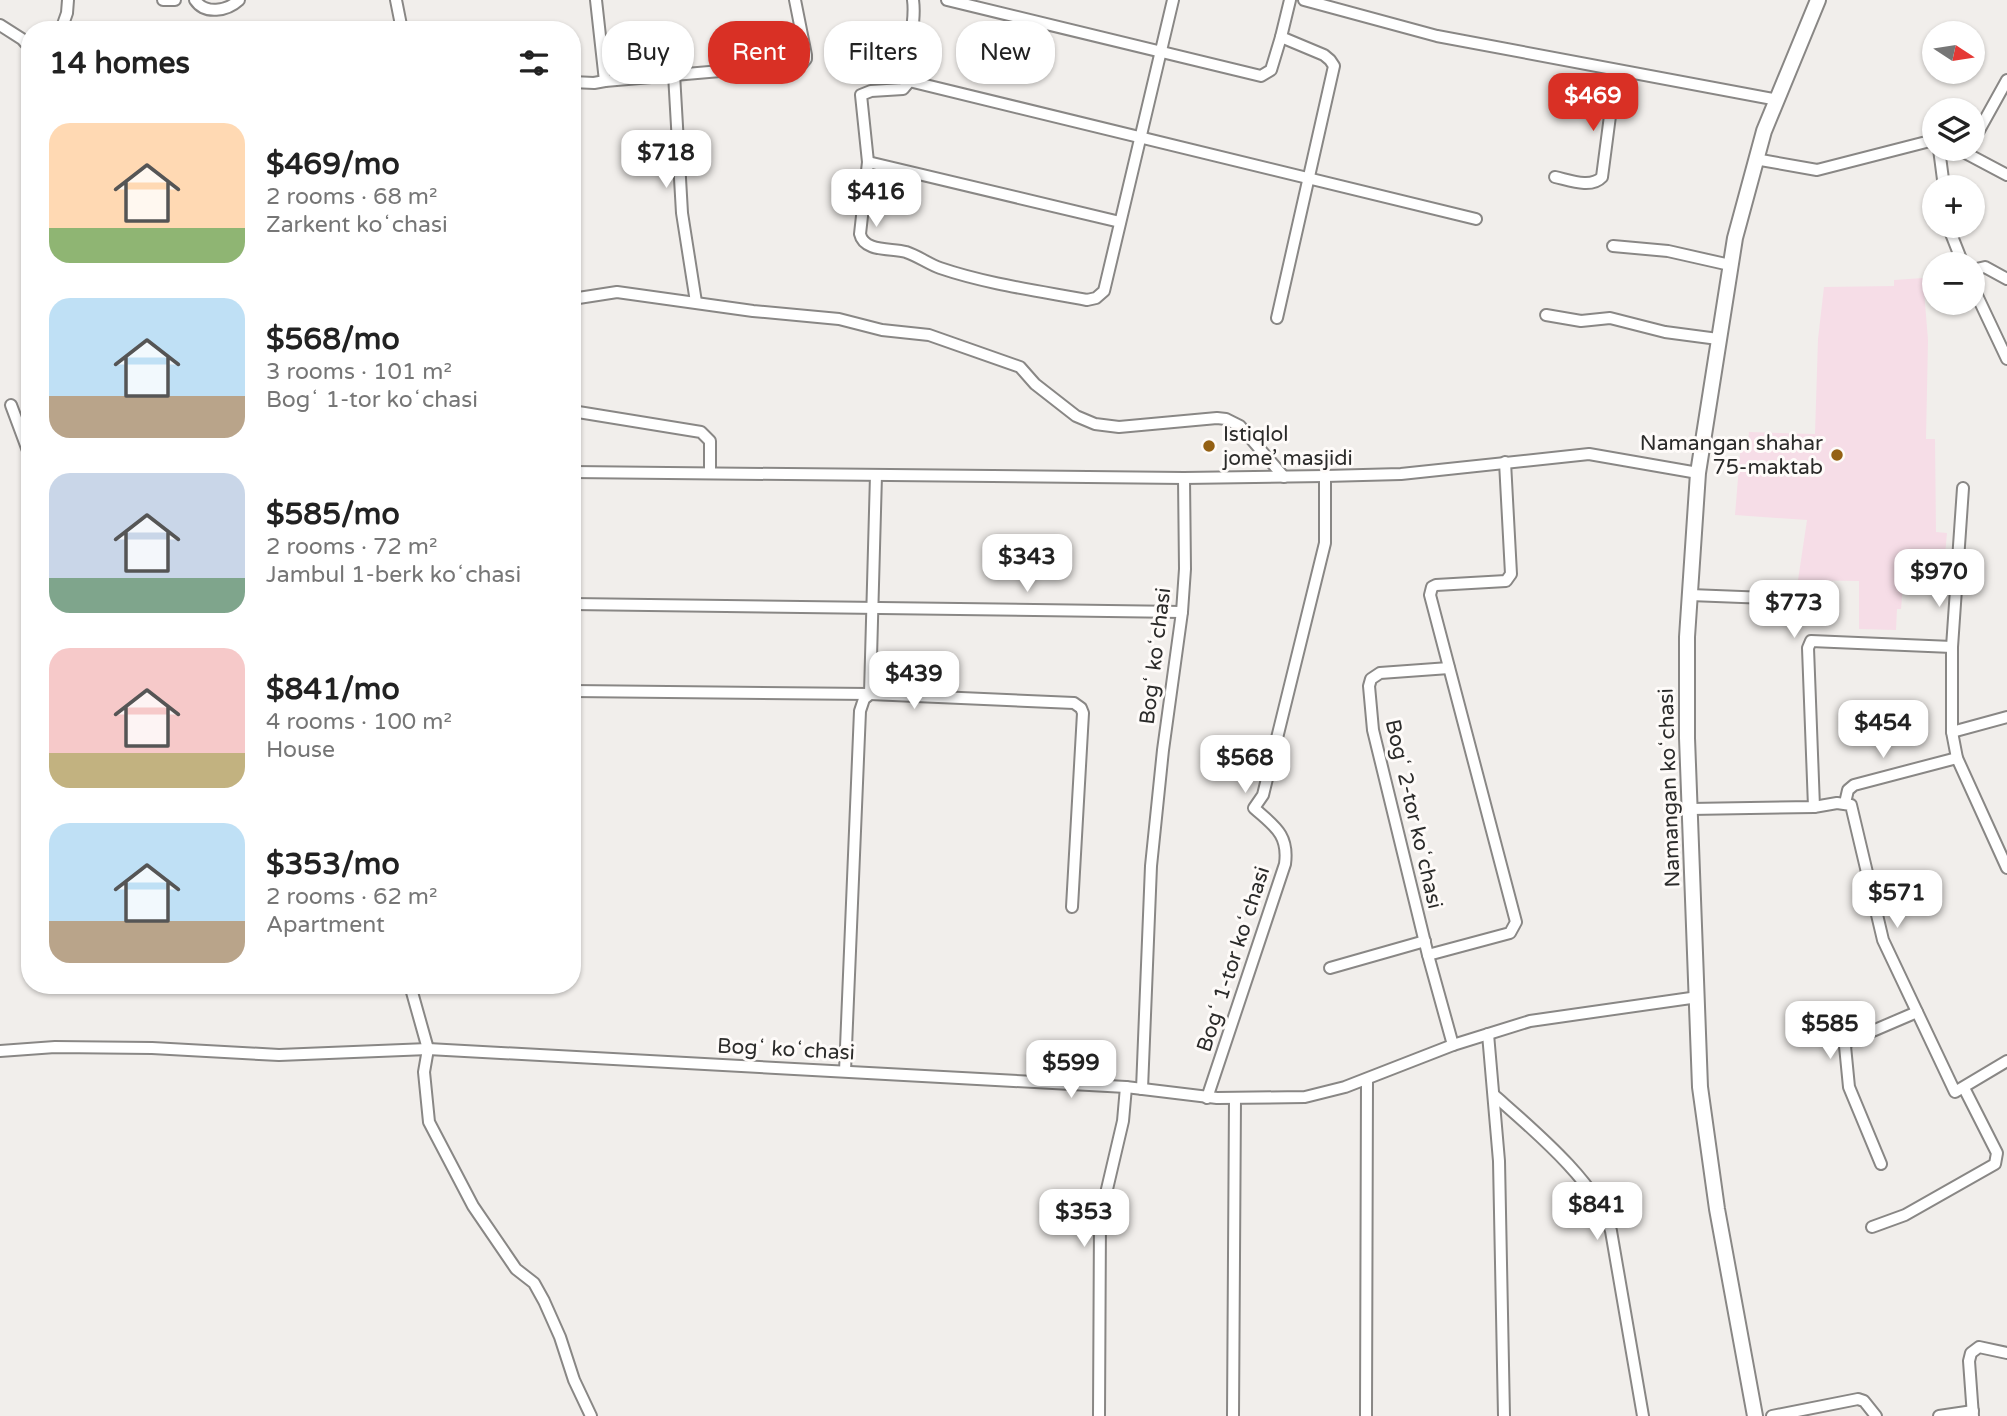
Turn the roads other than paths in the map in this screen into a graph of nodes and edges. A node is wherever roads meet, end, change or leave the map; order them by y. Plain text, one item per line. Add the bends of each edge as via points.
1 (68, 0) edge
2 (163, 0) edge
3 (174, 0) edge
4 (195, 0) edge
5 (239, 0) edge
6 (396, 0) edge
7 (596, 0) edge
8 (795, 0) edge
9 (913, 0) edge
10 (947, 0) edge
11 (1172, 0) edge
12 (1290, 0) edge
13 (1304, 0) edge
14 (1818, 0) edge
15 (64, 21) edge
16 (400, 21) edge
17 (913, 21) edge
18 (0, 24) edge
19 (1281, 37) junction
20 (21, 38) edge
21 (1160, 50) junction
22 (602, 54) edge
23 (1616, 70) junction
24 (694, 72) edge
25 (2007, 80) edge
26 (581, 82) edge
27 (602, 82) edge
28 (675, 84) edge
29 (907, 84) edge
30 (922, 84) edge
31 (1778, 100) junction
32 (1985, 117) edge
33 (1140, 136) junction
34 (1922, 143) edge
35 (1755, 159) junction
36 (1985, 160) edge
37 (868, 162) junction
38 (2007, 175) edge
39 (1555, 177) dead end
40 (1310, 178) junction
41 (1476, 219) dead end
42 (1120, 222) junction
43 (1613, 246) dead end
44 (1730, 265) junction
45 (1985, 267) edge
46 (2007, 279) edge
47 (581, 298) edge
48 (696, 302) junction
49 (1985, 312) edge
50 (1546, 315) dead end
51 (1277, 318) dead end
52 (1718, 339) junction
53 (2007, 359) edge
54 (11, 404) dead end
55 (581, 412) edge
56 (21, 431) edge
57 (1505, 462) junction
58 (581, 472) edge
59 (710, 473) junction
60 (1698, 473) junction
61 (876, 475) junction
62 (1325, 476) junction
63 (1284, 477) junction
64 (1184, 478) junction
65 (1963, 488) dead end
66 (1690, 595) junction
67 (1793, 599) dead end
68 (581, 604) edge
69 (872, 607) junction
70 (1182, 612) junction
71 (1952, 648) junction
72 (1449, 668) junction
73 (581, 691) edge
74 (870, 694) junction
75 (2007, 717) edge
76 (1952, 732) junction
77 (1957, 758) junction
78 (1845, 803) junction
79 (1814, 807) junction
80 (1690, 809) junction
81 (2007, 868) edge
82 (1072, 907) dead end
83 (1425, 942) junction
84 (1428, 955) junction
85 (1330, 968) dead end
86 (413, 994) edge
87 (1698, 997) junction
88 (1917, 1012) junction
89 (1488, 1034) junction
90 (1453, 1045) junction
91 (428, 1049) junction
92 (0, 1051) edge
93 (2007, 1061) edge
94 (845, 1071) junction
95 (1367, 1079) junction
96 (1126, 1087) junction
97 (1964, 1088) junction
98 (1142, 1089) junction
99 (1494, 1095) junction
100 (1207, 1098) junction
101 (1235, 1098) junction
102 (1881, 1164) dead end
103 (1871, 1227) dead end
104 (2007, 1353) edge
105 (1973, 1413) edge
106 (591, 1416) edge
107 (1099, 1416) edge
108 (1233, 1416) edge
109 (1366, 1416) edge
110 (1504, 1416) edge
111 (1643, 1416) edge
112 (1755, 1416) edge
113 (1772, 1416) edge
114 (1876, 1416) edge
115 (1939, 1416) edge

1 - 15 street
2 - 3 street
4 - 5 street via 207,9 230,7
6 - 16 street
7 - 22 street
8 - 24 street via 806,55 802,64
9 - 17 street
10 - 21 street
11 - 21 street
12 - 19 street
13 - 23 street via 1437,36
14 - 31 main road, Namangan koʻchasi
18 - 20 street
19 - 21 street via 1271,70 1261,76
19 - 40 street via 1324,55 1334,66
21 - 33 street
23 - 31 street
23 - 39 street via 1602,177 1588,184
25 - 32 street
26 - 27 street
28 - 48 street via 682,213
29 - 37 street via 903,89 861,96
30 - 33 street
31 - 35 main road, Namangan koʻchasi
33 - 40 street
33 - 42 street
34 - 35 street via 1817,170
35 - 44 main road, Namangan koʻchasi
36 - 38 street
37 - 42 street
37 - 42 street via 860,234 864,243 978,278 1096,299 1104,291
40 - 41 street
40 - 51 street
43 - 44 street via 1668,251
44 - 52 main road, Namangan koʻchasi
45 - 46 street
47 - 48 street via 617,292
48 - 63 street via 929,335 1020,366 1076,416 1095,424 1119,427 1226,419 1240,426
49 - 53 street
50 - 52 street via 1581,321 1610,318
52 - 60 main road, Namangan koʻchasi
54 - 56 street
55 - 59 street via 701,432 710,441
57 - 60 street via 1589,454
57 - 62 street via 1401,474
57 - 72 street via 1509,579 1436,585 1431,591
58 - 59 street
59 - 61 street
60 - 66 main road, Namangan koʻchasi
61 - 64 street
61 - 69 street
62 - 63 street
62 - 100 street, Bogʻ 1-tor koʻchasi via 1325,543 1263,795 1254,808 1280,832 1286,844 1285,864
63 - 64 street
64 - 70 street, Bogʻ koʻchasi
65 - 71 street
66 - 67 street
66 - 80 main road, Namangan koʻchasi
68 - 69 street
69 - 70 street
69 - 74 street
70 - 98 street, Bogʻ koʻchasi via 1151,866
71 - 76 street
71 - 79 street via 1811,641
72 - 83 street, Bogʻ 2-tor koʻchasi via 1380,673 1370,686 1373,730
72 - 84 street via 1516,922 1510,933
73 - 74 street
74 - 82 street via 1068,702 1081,708
74 - 94 street via 860,719
75 - 76 street
76 - 77 street
77 - 78 street via 1854,785
77 - 81 street
78 - 79 street
78 - 88 street via 1852,807 1883,940
79 - 80 street
80 - 87 main road, Namangan koʻchasi
83 - 84 street, Bogʻ 2-tor koʻchasi
83 - 85 street
84 - 90 street, Bogʻ 2-tor koʻchasi
86 - 91 street
87 - 89 street, Bogʻ koʻchasi via 1530,1021
87 - 112 main road, Namangan koʻchasi via 1700,1087
88 - 97 street via 1955,1092
88 - 102 street via 1845,1046 1849,1087
89 - 90 street, Bogʻ koʻchasi
89 - 99 street
90 - 95 street, Bogʻ koʻchasi
91 - 92 street, Bogʻ koʻchasi via 279,1055 152,1048
91 - 94 street, Bogʻ koʻchasi
91 - 106 street via 425,1090 437,1142 504,1252 534,1283
93 - 97 street
94 - 96 street, Bogʻ koʻchasi
95 - 101 street, Bogʻ koʻchasi via 1305,1097
95 - 109 street
96 - 98 street, Bogʻ koʻchasi
96 - 107 street via 1123,1121 1100,1220
97 - 103 street via 1997,1153 1995,1164 1905,1215
98 - 100 street, Bogʻ koʻchasi
99 - 110 street
99 - 111 street via 1549,1145 1603,1208 1611,1231
100 - 101 street, Bogʻ koʻchasi
101 - 108 street
104 - 105 street via 1979,1347 1972,1353
105 - 115 street
113 - 114 street via 1858,1399

